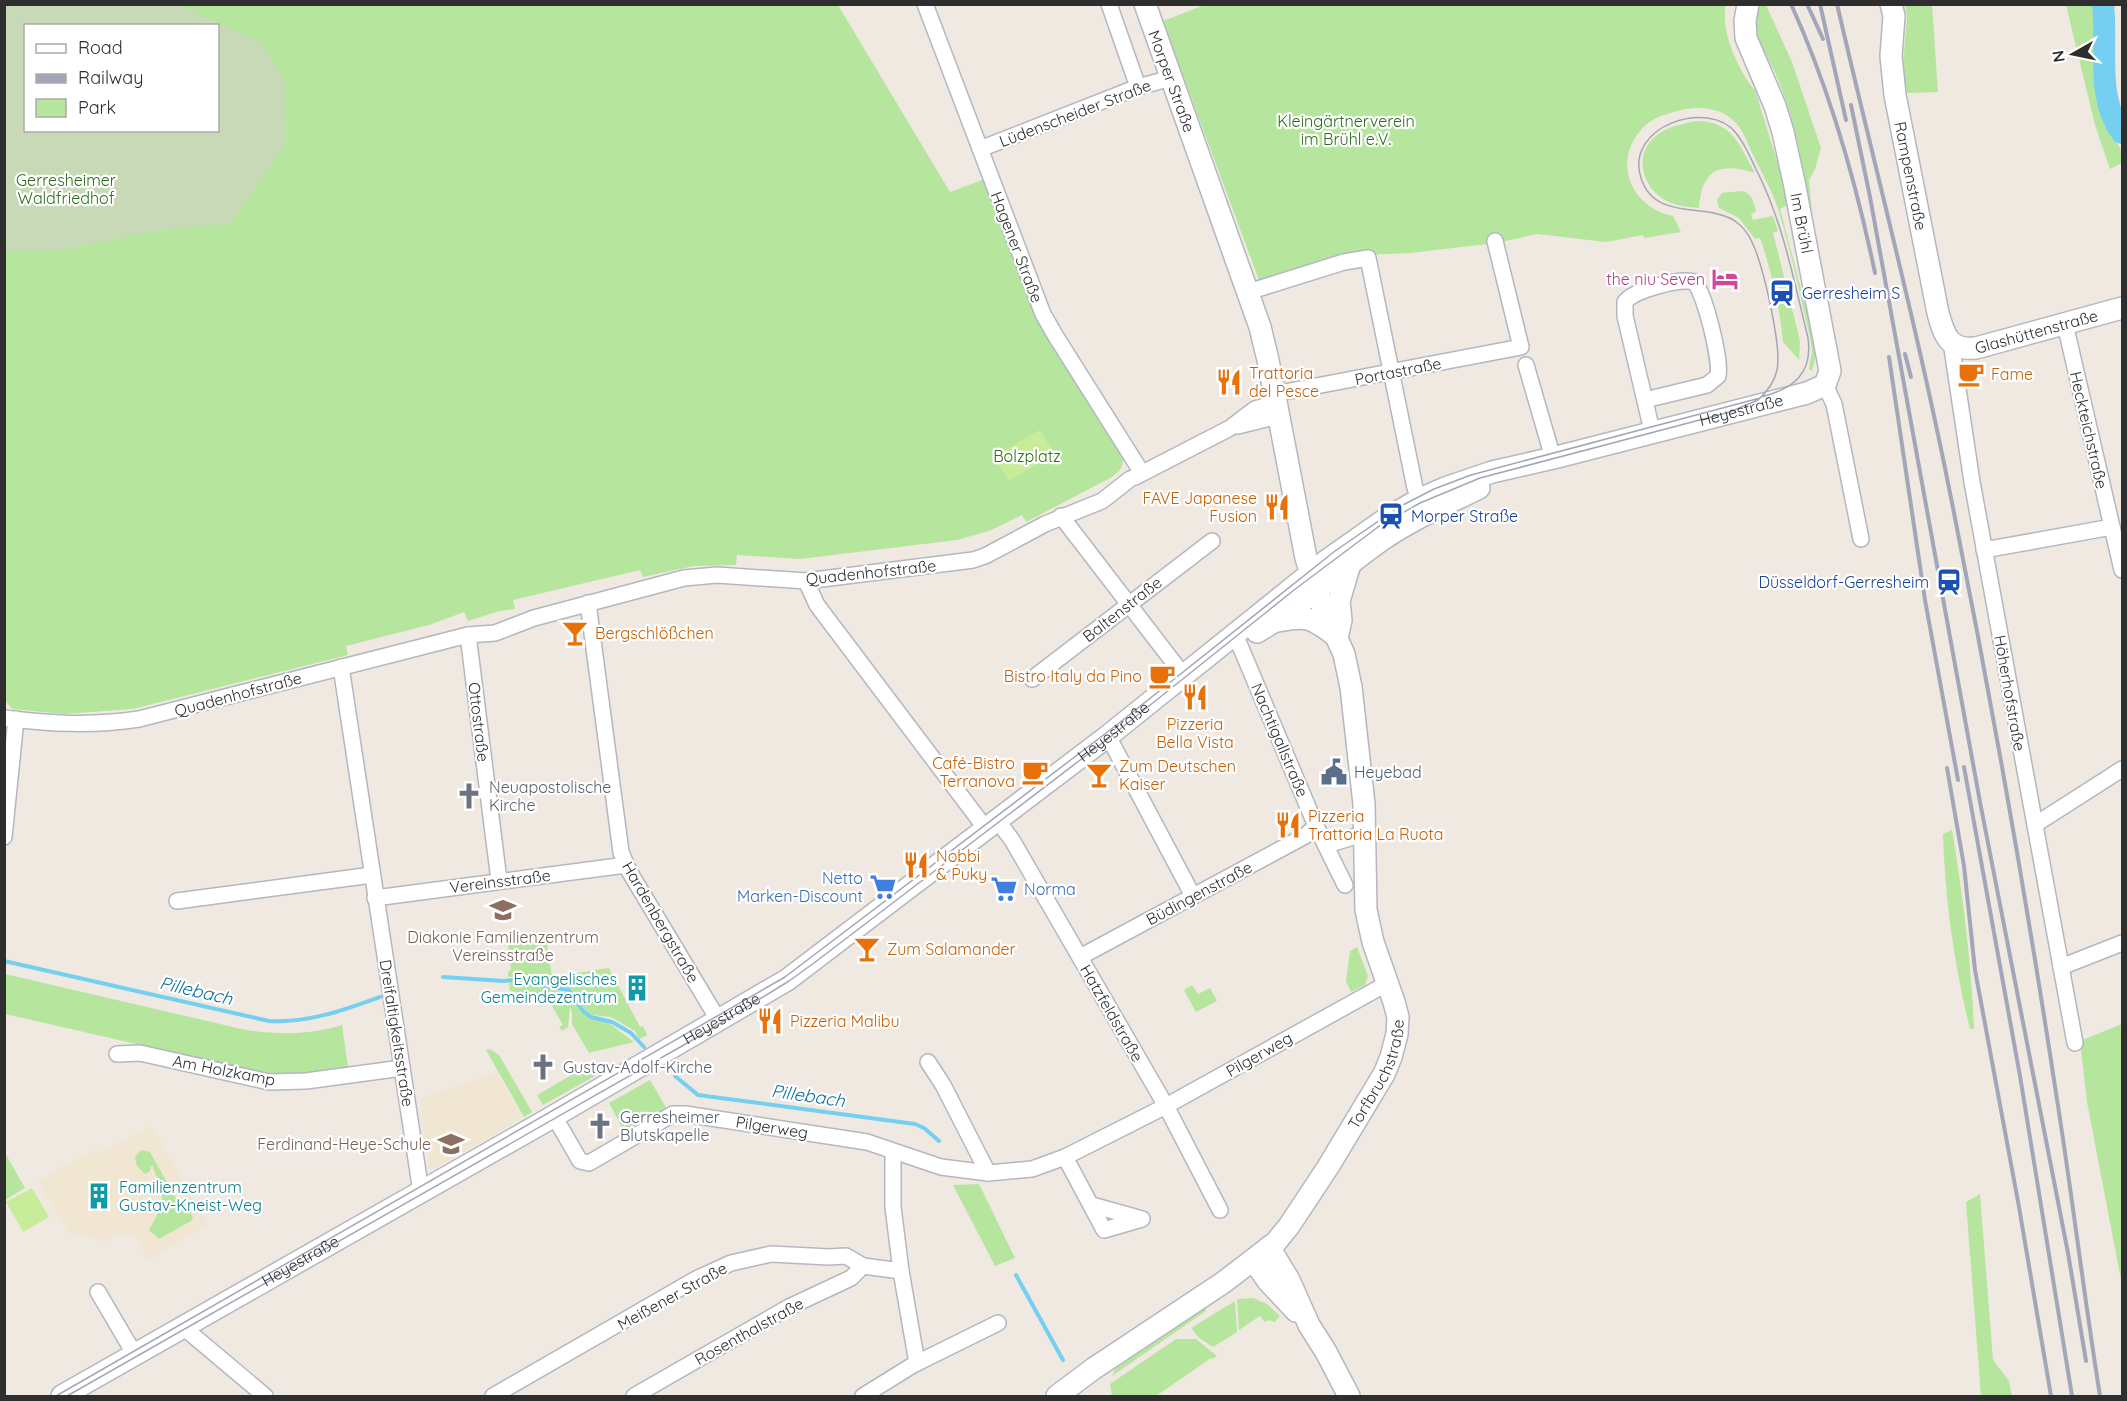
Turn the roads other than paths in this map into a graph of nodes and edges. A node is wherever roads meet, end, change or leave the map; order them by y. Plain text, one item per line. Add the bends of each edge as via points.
1 (925, 4) edge
2 (1109, 4) edge
3 (1145, 4) edge
4 (1733, 4) edge
5 (1748, 4) edge
6 (1891, 4) edge
7 (1758, 68) junction
8 (1171, 78) junction
9 (1138, 87) junction
10 (980, 149) junction
11 (1495, 241) dead end
12 (1248, 292) junction
13 (2122, 308) edge
14 (2065, 324) junction
15 (1951, 342) junction
16 (1526, 365) dead end
17 (1391, 372) junction
18 (1826, 384) junction
19 (1645, 400) junction
20 (1276, 405) junction
21 (1652, 431) junction
22 (1553, 458) junction
23 (1528, 464) junction
24 (1136, 476) junction
25 (1420, 499) junction
26 (1061, 516) junction
27 (2112, 527) junction
28 (1861, 539) dead end
29 (1212, 541) dead end
30 (1984, 550) junction
31 (1350, 564) junction
32 (2122, 570) edge
33 (806, 581) junction
34 (1314, 582) junction
35 (588, 603) junction
36 (1128, 604) junction
37 (1274, 621) junction
38 (468, 634) junction
39 (1237, 637) junction
40 (1337, 637) junction
41 (341, 667) junction
42 (1184, 676) junction
43 (1032, 679) dead end
44 (10, 719) edge
45 (1108, 736) junction
46 (2122, 769) edge
47 (2036, 824) junction
48 (991, 825) junction
49 (1316, 826) junction
50 (1365, 833) junction
51 (4, 837) edge
52 (1327, 845) junction
53 (626, 865) junction
54 (372, 875) junction
55 (499, 880) junction
56 (1345, 885) dead end
57 (1193, 896) junction
58 (375, 898) junction
59 (177, 901) dead end
60 (2122, 943) edge
61 (1080, 957) junction
62 (2061, 967) junction
63 (1388, 983) junction
64 (719, 1021) junction
65 (2076, 1043) dead end
66 (117, 1054) dead end
67 (928, 1062) dead end
68 (402, 1068) junction
69 (1166, 1106) junction
70 (554, 1116) junction
71 (893, 1152) junction
72 (1065, 1157) junction
73 (988, 1173) junction
74 (421, 1192) junction
75 (1092, 1205) dead end
76 (1220, 1210) dead end
77 (1269, 1247) junction
78 (1253, 1260) junction
79 (863, 1266) junction
80 (901, 1271) junction
81 (98, 1292) dead end
82 (998, 1323) dead end
83 (1308, 1325) junction
84 (183, 1327) junction
85 (135, 1354) junction
86 (916, 1363) junction
87 (62, 1396) edge
88 (265, 1396) edge
89 (497, 1396) edge
90 (634, 1396) edge
91 (863, 1396) edge
92 (1057, 1396) edge
93 (1349, 1396) edge

1 - 10 street, Hagener Straße
2 - 9 street, Morper Straße
3 - 8 main road, Morper Straße
4 - 7 main road, Im Brühl via 1735,36
5 - 7 main road, Im Brühl via 1746,38
6 - 15 main road, Rampenstraße via 1895,94 1938,313
7 - 18 main road, Im Brühl via 1775,106 1794,182 1829,367
8 - 9 street, Lüdenscheider Straße
8 - 12 main road, Morper Straße
9 - 10 street, Lüdenscheider Straße
10 - 24 street, Hagener Straße via 1043,314
11 - 17 street, Portastraße via 1521,347
12 - 17 street via 1368,258
12 - 20 main road, Morper Straße
13 - 14 main road, Glashüttenstraße
14 - 15 main road, Glashüttenstraße via 1976,348 1962,348
14 - 27 street, Heckteichstraße
15 - 30 street, Höherhofstraße
16 - 22 street
17 - 20 street, Portastraße
17 - 25 street
18 - 21 main road, Heyestraße via 1807,393
18 - 28 street via 1834,404
19 - 19 street, Heyestraße via 1625,302 1635,293 1679,281 1694,282 1701,292 1719,361 1718,376 1707,385
19 - 21 street, Heyestraße
20 - 24 street, Quadenhofstraße
20 - 34 main road, Morper Straße
21 - 22 main road, Heyestraße
22 - 23 main road, Heyestraße
23 - 25 main road, Heyestraße via 1492,472
23 - 31 main road, Heyestraße via 1414,520
24 - 26 street, Quadenhofstraße via 1102,501
25 - 34 main road, Heyestraße via 1387,518
26 - 33 street, Quadenhofstraße via 973,560
26 - 36 street
27 - 30 street
27 - 32 street, Heckteichstraße
29 - 36 street, Baltenstraße
30 - 47 street, Höherhofstraße
31 - 34 main road, Heyestraße
31 - 40 main road via 1339,601 1341,620
33 - 35 street, Quadenhofstraße via 699,576
33 - 48 street, Hatzfeldstraße via 817,605
34 - 37 main road, Heyestraße
34 - 39 main road, Heyestraße
34 - 40 main road, Torfbruchstraße
35 - 38 street, Quadenhofstraße via 495,633
35 - 53 street, Hardenbergstraße via 621,852
36 - 42 street
36 - 43 street, Baltenstraße
37 - 39 main road, Heyestraße
37 - 40 main road via 1306,617
38 - 41 street, Quadenhofstraße
38 - 55 street, Ottostraße
39 - 42 main road, Heyestraße
39 - 49 street, Nachtigallstraße
40 - 50 main road, Torfbruchstraße via 1348,671 1357,723
41 - 44 street, Quadenhofstraße via 133,720 68,725
41 - 54 street, Dreifaltigkeitsstraße
42 - 45 main road, Heyestraße
44 - 51 street
45 - 48 main road, Heyestraße
45 - 57 street
46 - 47 street
47 - 62 street, Höherhofstraße
48 - 61 street, Hatzfeldstraße via 1012,840
48 - 64 main road, Heyestraße via 787,980
49 - 52 street, Nachtigallstraße
49 - 57 street, Büdingenstraße via 1305,836
50 - 52 street
50 - 63 main road, Torfbruchstraße via 1366,910
52 - 56 street, Nachtigallstraße
53 - 55 street, Vereinsstraße
53 - 64 street, Hardenbergstraße
54 - 58 street, Dreifaltigkeitsstraße
54 - 59 street
55 - 58 street, Vereinsstraße
57 - 61 street, Büdingenstraße
58 - 68 street, Dreifaltigkeitsstraße
60 - 62 street
61 - 69 street, Hatzfeldstraße
62 - 65 street, Höherhofstraße
63 - 69 street, Pilgerweg
63 - 77 main road, Torfbruchstraße via 1398,1025 1384,1074 1289,1226
64 - 70 main road, Heyestraße
66 - 68 street, Am Holzkamp via 140,1053 269,1083
67 - 73 street
68 - 74 street, Dreifaltigkeitsstraße
69 - 72 street, Pilgerweg
69 - 76 street, Hatzfeldstraße
70 - 71 street, Pilgerweg via 580,1161 589,1163 673,1114 867,1142
70 - 74 main road, Heyestraße
71 - 73 street, Pilgerweg via 941,1167
71 - 80 street via 893,1207
72 - 73 street, Pilgerweg via 1032,1169
72 - 75 street
74 - 84 main road, Heyestraße
77 - 78 main road, Torfbruchstraße
77 - 83 main road via 1289,1280
78 - 83 main road
78 - 92 main road, Torfbruchstraße
79 - 80 street, Meißener Straße
79 - 89 street, Meißener Straße via 846,1256 771,1254 731,1263
79 - 90 street, Rosenthalstraße via 850,1278 789,1307
80 - 86 street
81 - 85 street
82 - 86 street
83 - 93 main road
84 - 85 main road, Heyestraße
84 - 88 street
85 - 87 main road, Heyestraße
86 - 91 street

